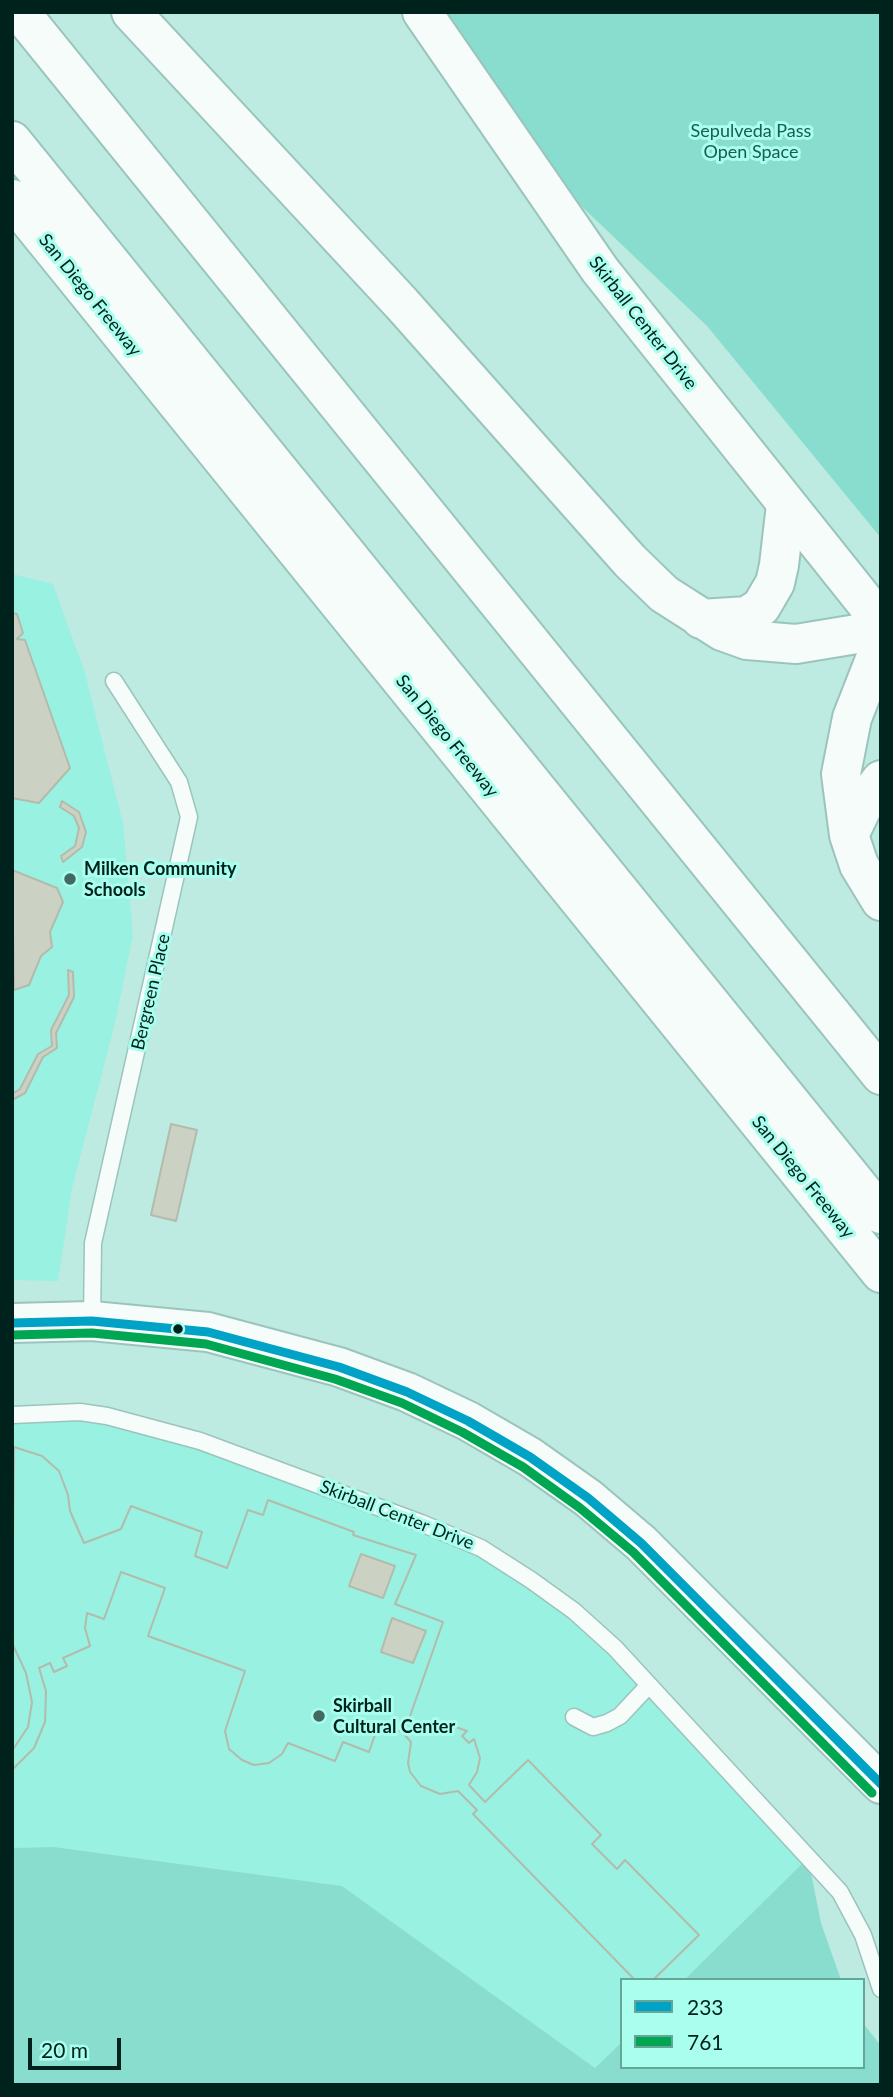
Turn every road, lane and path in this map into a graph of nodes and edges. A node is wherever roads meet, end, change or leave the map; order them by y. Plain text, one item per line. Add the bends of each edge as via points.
1 (20, 12) edge
2 (131, 12) edge
3 (422, 12) edge
4 (12, 141) edge
5 (12, 199) edge
6 (786, 505) junction
7 (701, 619) junction
8 (881, 622) edge
9 (881, 630) edge
10 (881, 644) edge
11 (114, 681) dead end
12 (881, 780) edge
13 (849, 835) junction
14 (881, 901) edge
15 (881, 1075) edge
16 (881, 1214) edge
17 (881, 1273) edge
18 (92, 1321) junction
19 (12, 1323) edge
20 (12, 1415) edge
21 (649, 1685) junction
22 (574, 1717) dead end
23 (881, 1784) edge
24 (881, 1989) edge

1 - 15 main road
2 - 7 main road via 402,304 630,561 664,594
3 - 6 main road, Skirball Center Drive via 600,270
4 - 16 main road
5 - 17 main road, San Diego Freeway
6 - 7 main road via 779,565 761,607 747,616
6 - 8 main road, Skirball Center Drive
7 - 9 main road via 747,640 774,643 824,641
10 - 13 main road via 844,746 841,774
11 - 18 lane, Bergreen Place via 179,782 189,817 93,1244
12 - 13 main road
13 - 14 main road via 859,865
18 - 19 main road
18 - 23 main road via 208,1332 301,1356 407,1392 520,1451 588,1498 641,1544
20 - 21 lane, Skirball Center Drive via 80,1412 107,1416 200,1441 421,1522 481,1548 574,1611
21 - 22 lane via 620,1716 607,1723 593,1727
21 - 24 lane, Skirball Center Drive via 840,1892 863,1935

